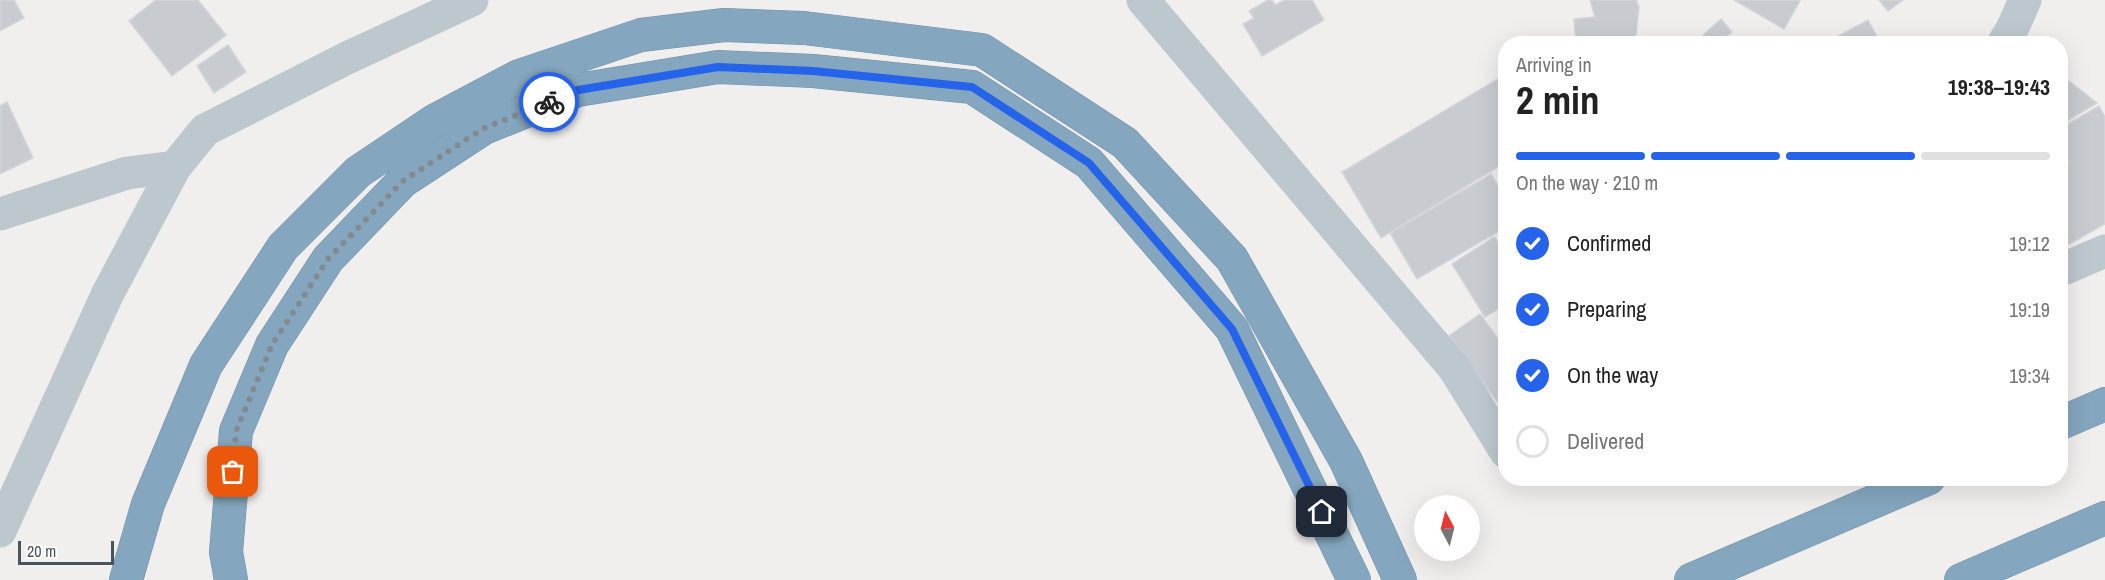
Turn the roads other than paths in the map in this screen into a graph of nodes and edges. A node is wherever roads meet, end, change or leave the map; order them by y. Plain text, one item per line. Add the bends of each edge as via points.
1 (472, 0) edge
2 (1143, 0) edge
3 (2025, 0) edge
4 (2008, 36) edge
5 (175, 167) junction
6 (0, 214) edge
7 (2105, 251) edge
8 (2068, 267) edge
9 (2105, 404) edge
10 (2068, 420) edge
11 (1498, 439) edge
12 (1910, 486) edge
13 (2105, 518) edge
14 (0, 531) edge
15 (126, 580) edge
16 (231, 580) edge
17 (1354, 580) edge
18 (1400, 580) edge
19 (1691, 580) edge
20 (1961, 580) edge

1 - 5 street via 205,130
2 - 11 street via 1454,368
3 - 4 street
5 - 6 street via 127,173
5 - 14 street via 107,295
7 - 8 street
9 - 10 highway
12 - 19 highway
13 - 20 highway
15 - 18 highway via 148,504 206,365 283,247 358,172 434,122 519,76 641,35 724,25 804,28 982,50 1125,143 1232,259 1346,461
16 - 17 highway via 226,552 236,431 272,345 328,259 403,181 484,128 578,90 718,67 813,71 972,87 1089,163 1232,329

